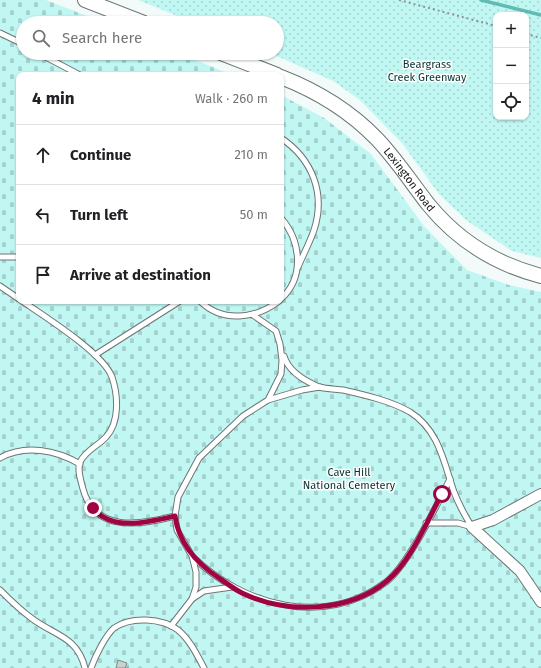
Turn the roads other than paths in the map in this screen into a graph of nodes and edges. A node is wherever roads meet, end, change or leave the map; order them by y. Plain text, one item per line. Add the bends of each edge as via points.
1 (85, 0) edge
2 (126, 16) edge
3 (0, 33) edge
4 (16, 41) edge
5 (51, 60) edge
6 (239, 60) edge
7 (74, 72) edge
8 (269, 72) edge
9 (284, 78) edge
10 (284, 140) edge
11 (284, 221) edge
12 (0, 257) edge
13 (16, 257) edge
14 (298, 267) junction
15 (541, 276) edge
16 (0, 286) edge
17 (284, 295) edge
18 (16, 297) edge
19 (26, 304) edge
20 (176, 304) edge
21 (205, 304) edge
22 (275, 304) edge
23 (254, 315) junction
24 (280, 344) junction
25 (95, 355) junction
26 (320, 387) junction
27 (268, 400) junction
28 (0, 458) edge
29 (80, 464) junction
30 (450, 479) junction
31 (541, 494) edge
32 (175, 516) junction
33 (426, 523) junction
34 (472, 527) junction
35 (192, 556) junction
36 (233, 587) junction
37 (0, 590) edge
38 (192, 599) junction
39 (541, 602) edge
40 (171, 626) junction
41 (85, 668) edge
42 (92, 668) edge
43 (204, 668) edge

1 - 2 main road
3 - 4 lane
5 - 7 lane
6 - 8 main road
9 - 15 main road, Lexington Road via 327,98 377,139 458,236 497,261
10 - 14 lane via 306,160 315,179 318,204 314,229
11 - 14 lane via 290,228 297,247
12 - 13 lane
14 - 17 lane via 293,283
16 - 18 lane
19 - 25 lane
20 - 25 lane
21 - 23 lane via 220,313 236,317
22 - 23 lane
23 - 24 lane via 276,331
24 - 26 lane via 291,370
24 - 27 lane via 281,374
25 - 29 lane via 111,376 116,398 116,421 107,437 86,453
26 - 27 lane
26 - 30 lane via 362,395 410,412 436,440
27 - 32 lane via 243,416 199,458 178,497
28 - 29 lane via 14,452 40,450 67,456
29 - 32 lane via 80,478 86,500 99,516 115,522 144,523
30 - 33 lane
30 - 34 lane via 462,512
31 - 34 street via 493,520
32 - 35 lane via 177,530
33 - 34 lane via 447,522
33 - 36 lane via 404,563 387,581 364,595 345,602 294,607 260,599
34 - 39 street via 520,571
35 - 36 lane
35 - 38 lane via 196,572 196,587
36 - 38 lane via 204,591
37 - 41 lane via 30,618 65,637 79,651
38 - 40 lane
40 - 42 lane via 151,621 132,621 114,628 103,643
40 - 43 lane via 191,646

